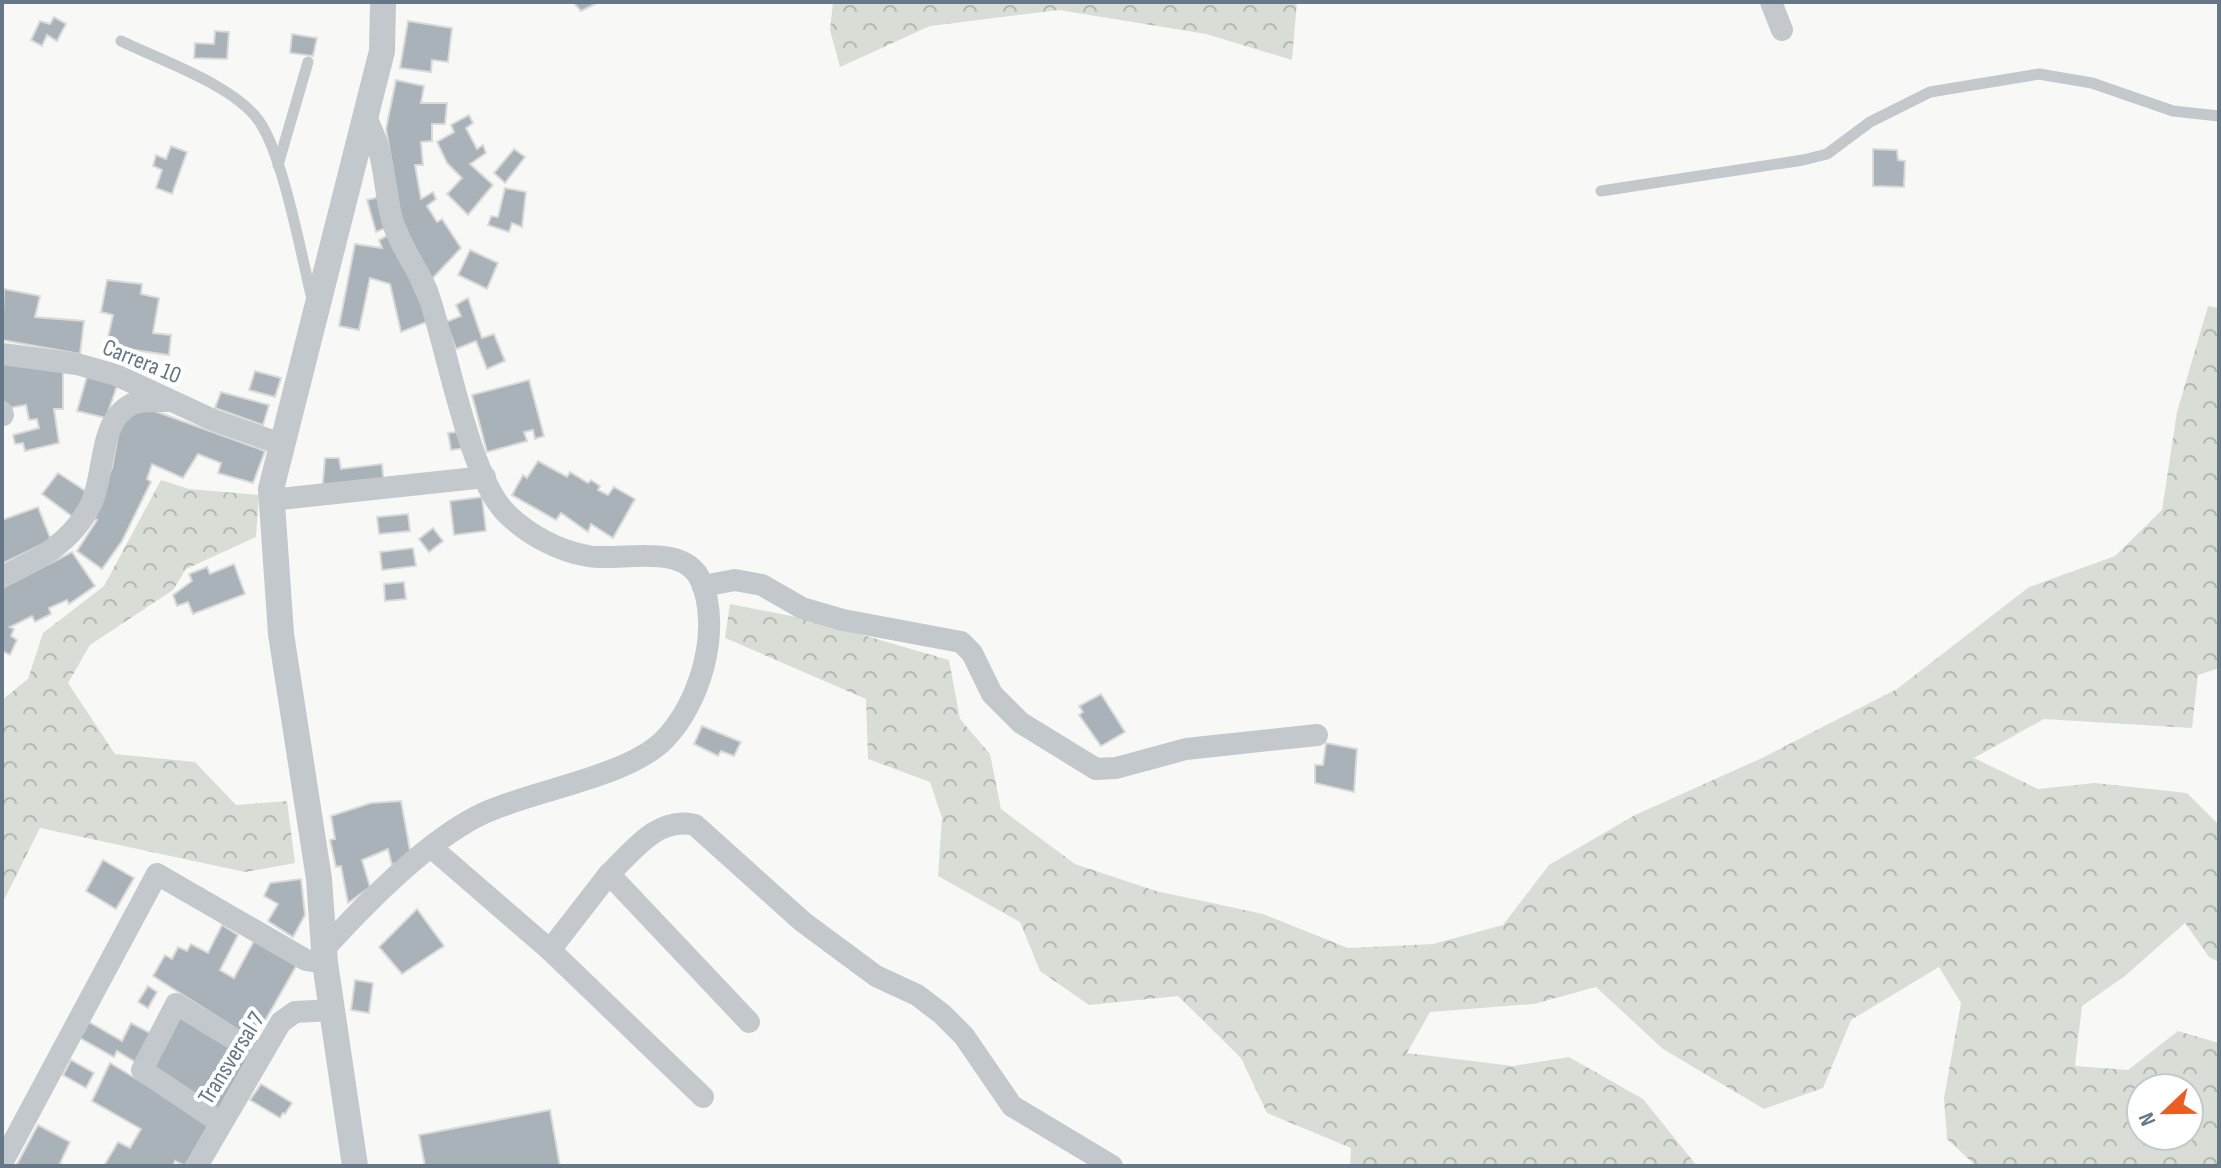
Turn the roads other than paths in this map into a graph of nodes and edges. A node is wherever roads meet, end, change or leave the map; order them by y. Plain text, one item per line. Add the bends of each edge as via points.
1 (383, 2) edge
2 (1771, 2) edge
3 (1782, 30) dead end
4 (121, 41) dead end
5 (308, 62) dead end
6 (365, 114) junction
7 (2219, 116) edge
8 (278, 165) junction
9 (1601, 191) dead end
10 (315, 307) junction
11 (2, 354) edge
12 (172, 400) junction
13 (281, 444) junction
14 (485, 477) junction
15 (271, 500) junction
16 (2, 577) edge
17 (703, 586) junction
18 (1317, 735) dead end
19 (432, 848) junction
20 (609, 874) junction
21 (550, 950) junction
22 (326, 955) junction
23 (332, 1010) junction
24 (749, 1022) dead end
25 (259, 1054) junction
26 (703, 1097) dead end
27 (221, 1123) junction
28 (2, 1163) edge
29 (197, 1166) edge
30 (355, 1166) edge
31 (1112, 1166) edge

1 - 6 street via 382,51
2 - 3 street
4 - 8 lane via 228,93 259,121
5 - 8 lane
6 - 10 street
6 - 14 street via 380,153 393,226 427,291
7 - 9 lane via 2173,111 2092,83 2039,74 1930,92 1901,104 1827,154
8 - 10 lane
10 - 13 street
11 - 12 street, Carrera 10 via 90,367
12 - 13 street, Carrera 10
12 - 16 street via 134,403 116,418 93,502 81,522 63,543
13 - 15 street
14 - 15 street
14 - 17 street via 505,512 558,548 590,557 670,559 691,567
15 - 22 street via 281,634
17 - 18 street via 735,580 762,585 802,608 843,620 961,642 992,694 1021,723 1096,769 1186,749
17 - 19 street via 708,603 703,667 688,704 664,740 618,768 483,813
19 - 21 street
19 - 22 street via 361,908
20 - 21 street
20 - 24 street
20 - 31 street via 663,826 680,821 695,825 803,922 876,976 942,1014 964,1036 1012,1106
21 - 26 street
22 - 23 street
22 - 28 street via 306,960 157,874
23 - 25 street, Transversal 7 via 295,1012 281,1022
23 - 30 street
25 - 27 street, Transversal 7
25 - 27 street via 176,1004 142,1070
27 - 29 street, Transversal 7

